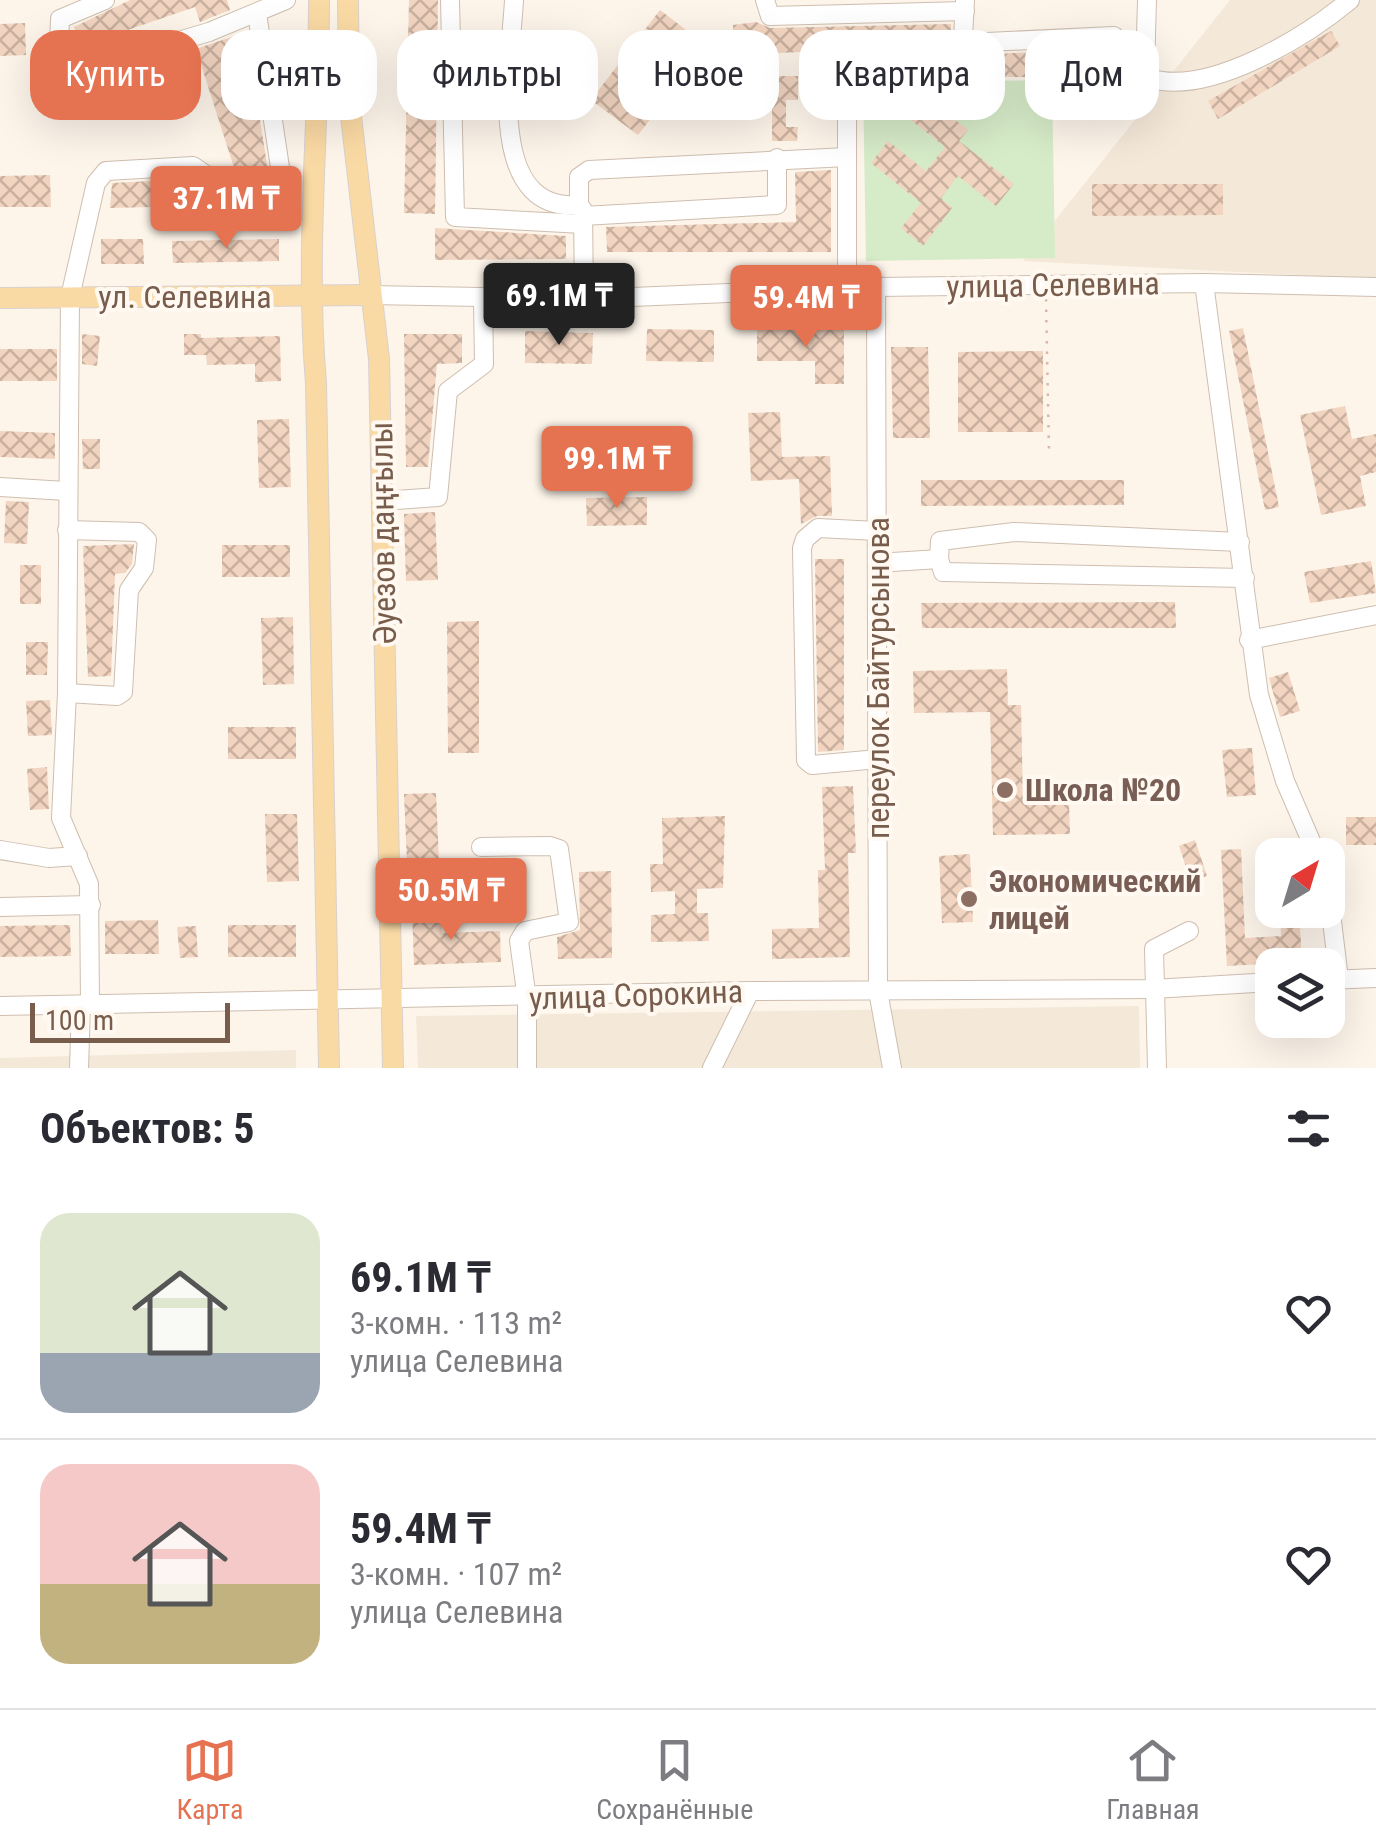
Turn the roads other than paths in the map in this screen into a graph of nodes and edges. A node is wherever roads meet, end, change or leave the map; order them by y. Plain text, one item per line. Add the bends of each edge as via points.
1 (105, 0) edge
2 (286, 0) edge
3 (320, 0) edge
4 (348, 0) edge
5 (450, 0) edge
6 (514, 0) edge
7 (765, 0) edge
8 (1148, 0) edge
9 (1350, 0) edge
10 (965, 6) edge
11 (257, 14) junction
12 (847, 120) edge
13 (847, 157) junction
14 (777, 158) junction
15 (581, 215) junction
16 (1204, 284) junction
17 (876, 286) junction
18 (847, 287) junction
19 (1376, 287) edge
20 (370, 295) junction
21 (308, 296) junction
22 (70, 297) junction
23 (0, 298) edge
24 (483, 299) junction
25 (584, 299) junction
26 (0, 487) edge
27 (66, 491) junction
28 (382, 502) junction
29 (68, 530) junction
30 (877, 530) junction
31 (1240, 542) junction
32 (940, 559) junction
33 (877, 563) junction
34 (1245, 578) junction
35 (1376, 615) edge
36 (1249, 640) junction
37 (67, 693) junction
38 (878, 759) junction
39 (1309, 838) edge
40 (481, 847) dead end
41 (0, 850) edge
42 (78, 856) junction
43 (91, 905) junction
44 (0, 907) edge
45 (1189, 930) dead end
46 (1376, 978) edge
47 (1345, 979) edge
48 (1255, 983) edge
49 (1153, 989) junction
50 (750, 990) junction
51 (878, 991) junction
52 (527, 999) junction
53 (392, 1001) junction
54 (328, 1002) junction
55 (85, 1005) junction
56 (0, 1006) edge
57 (79, 1068) edge
58 (329, 1068) edge
59 (393, 1068) edge
60 (527, 1068) edge
61 (712, 1068) edge
62 (892, 1068) edge
63 (1156, 1068) edge

1 - 11 street via 60,19 59,46 74,66
2 - 11 street
3 - 21 main road, Әуезов даңғылы
4 - 20 main road, Әуезов даңғылы via 349,99
5 - 15 street via 455,217
6 - 15 street via 508,133 536,197
7 - 10 street via 770,16
8 - 9 street via 1148,78 1180,84 1215,76 1297,38
11 - 22 street via 278,188 228,190 194,166 106,171 96,183
12 - 13 street
13 - 14 street
13 - 18 street
14 - 15 street via 589,170 579,177
14 - 15 street via 777,205
15 - 25 street
16 - 17 street, улица Селевина
16 - 19 street, улица Селевина
16 - 31 street
17 - 18 street, улица Селевина
17 - 30 street, переулок Байтурсынова
18 - 25 street, улица Селевина
20 - 21 main road, ул. Селевина
20 - 24 street, улица Селевина
20 - 28 main road, Әуезов даңғылы via 380,359
21 - 22 main road, ул. Селевина
21 - 54 main road, Әуезов даңғылы via 316,383
22 - 23 main road, ул. Селевина
22 - 27 street
24 - 25 street, улица Селевина
24 - 28 street via 484,364 448,391 438,497
26 - 27 street
27 - 29 street
28 - 53 main road, Әуезов даңғылы
29 - 37 street
29 - 37 street via 140,532 146,540 144,568 129,590 123,692
30 - 33 street, переулок Байтурсынова
30 - 38 street via 818,528 802,548 806,760 812,765
31 - 32 street via 1014,532 940,540
31 - 34 street
32 - 33 street
32 - 34 street via 943,572
33 - 38 street, переулок Байтурсынова
34 - 36 street
35 - 36 street
36 - 39 street via 1285,781
37 - 42 street via 62,818
38 - 51 street, переулок Байтурсынова
40 - 52 street via 550,846 564,858 569,922 520,934
41 - 42 street
42 - 43 street
43 - 44 street
43 - 55 street
45 - 49 street via 1154,949
46 - 47 street
48 - 49 street, улица Сорокина
49 - 51 street, улица Сорокина
49 - 63 street
50 - 51 street, улица Сорокина
50 - 52 street, улица Сорокина
50 - 61 street
51 - 62 street, переулок Байтурсынова
52 - 53 street, улица Сорокина
52 - 60 street
53 - 54 street, улица Сорокина
53 - 59 main road, Әуезов даңғылы
54 - 55 street, улица Сорокина
54 - 58 main road, Әуезов даңғылы
55 - 56 street, улица Сорокина
55 - 57 street

